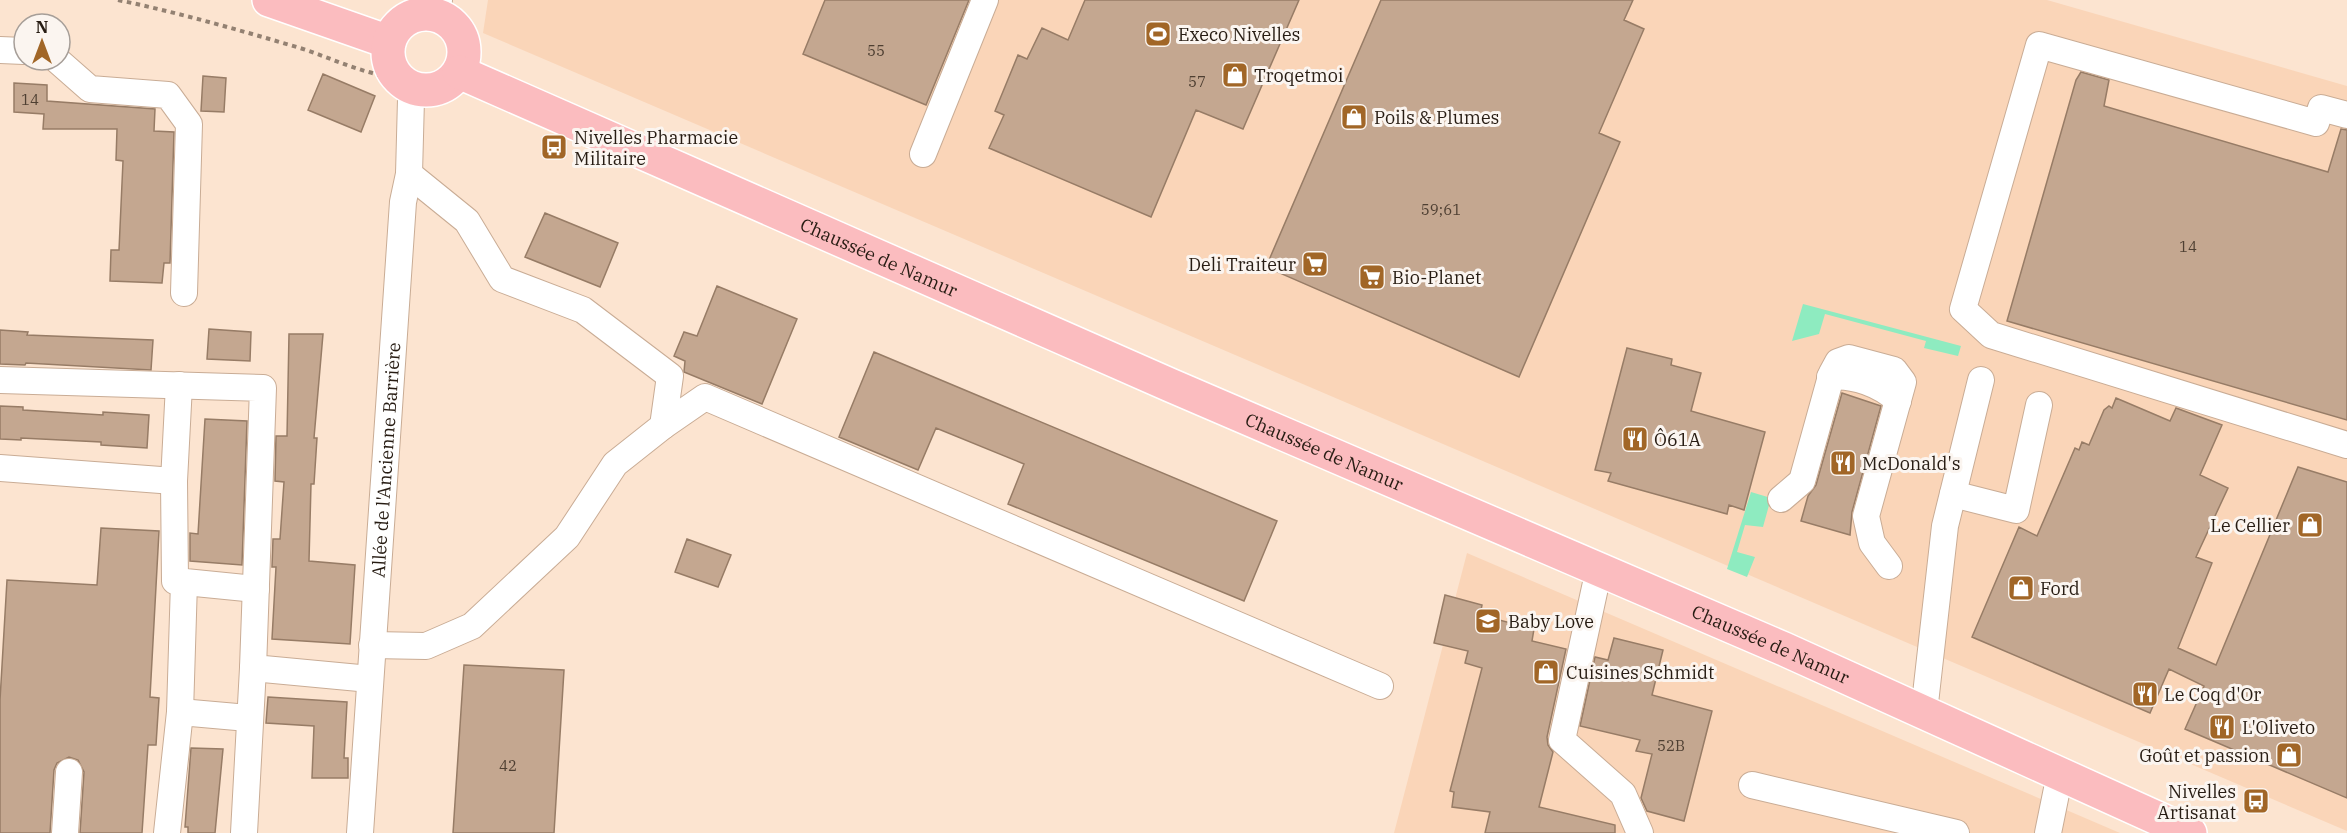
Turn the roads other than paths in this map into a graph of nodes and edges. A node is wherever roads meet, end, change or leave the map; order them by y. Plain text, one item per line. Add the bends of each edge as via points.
1 (269, 0) edge
2 (984, 0) edge
3 (436, 7) edge
4 (389, 42) junction
5 (71, 72) edge
6 (459, 72) junction
7 (406, 83) junction
8 (2347, 115) edge
9 (923, 154) dead end
10 (409, 174) junction
11 (184, 293) dead end
12 (0, 380) edge
13 (1980, 380) dead end
14 (179, 385) junction
15 (2039, 405) dead end
16 (663, 426) junction
17 (2347, 445) edge
18 (0, 468) edge
19 (174, 481) junction
20 (1953, 494) junction
21 (1781, 499) dead end
22 (1889, 566) dead end
23 (1599, 569) junction
24 (184, 582) junction
25 (256, 589) junction
26 (372, 645) junction
27 (253, 668) junction
28 (370, 680) junction
29 (1380, 686) dead end
30 (180, 712) junction
31 (1924, 712) junction
32 (248, 718) junction
33 (69, 772) dead end
34 (2060, 774) junction
35 (1752, 785) dead end
36 (65, 833) edge
37 (167, 833) edge
38 (244, 833) edge
39 (360, 833) edge
40 (1640, 833) edge
41 (1956, 833) edge
42 (2048, 833) edge
43 (2190, 833) edge

1 - 4 main road
2 - 9 street
3 - 4 main road via 399,25
3 - 6 main road via 462,37 465,55
4 - 7 main road via 389,61
5 - 11 street via 90,89 168,95 189,124
6 - 7 main road via 447,84 431,90
6 - 23 main road, Chaussée de Namur
7 - 10 street, Allée de l'Ancienne Barrière
8 - 17 street via 2321,108 2316,123 2039,45 1963,309 1991,335
10 - 16 street via 467,221 502,279 583,310 670,376
10 - 26 street, Allée de l'Ancienne Barrière via 403,202
12 - 14 street
13 - 20 street
14 - 19 street
14 - 25 street via 263,388
15 - 20 street via 2016,510
16 - 26 street via 615,464 567,537 472,626 426,646
16 - 29 street via 705,397
18 - 19 street
19 - 24 street via 175,581
20 - 31 street via 1945,526
21 - 22 street via 1802,481 1830,377 1838,362 1849,358 1894,370 1903,382 1866,516 1872,543
23 - 31 main road, Chaussée de Namur
23 - 40 street via 1562,740 1623,794
24 - 25 street
24 - 30 street
25 - 27 street
26 - 28 street, Allée de l'Ancienne Barrière
27 - 28 street
27 - 32 street
28 - 39 street, Allée de l'Ancienne Barrière
30 - 32 street
30 - 37 street
31 - 34 main road, Chaussée de Namur
32 - 38 street
33 - 36 street
34 - 42 street
34 - 43 main road, Chaussée de Namur
35 - 41 street

